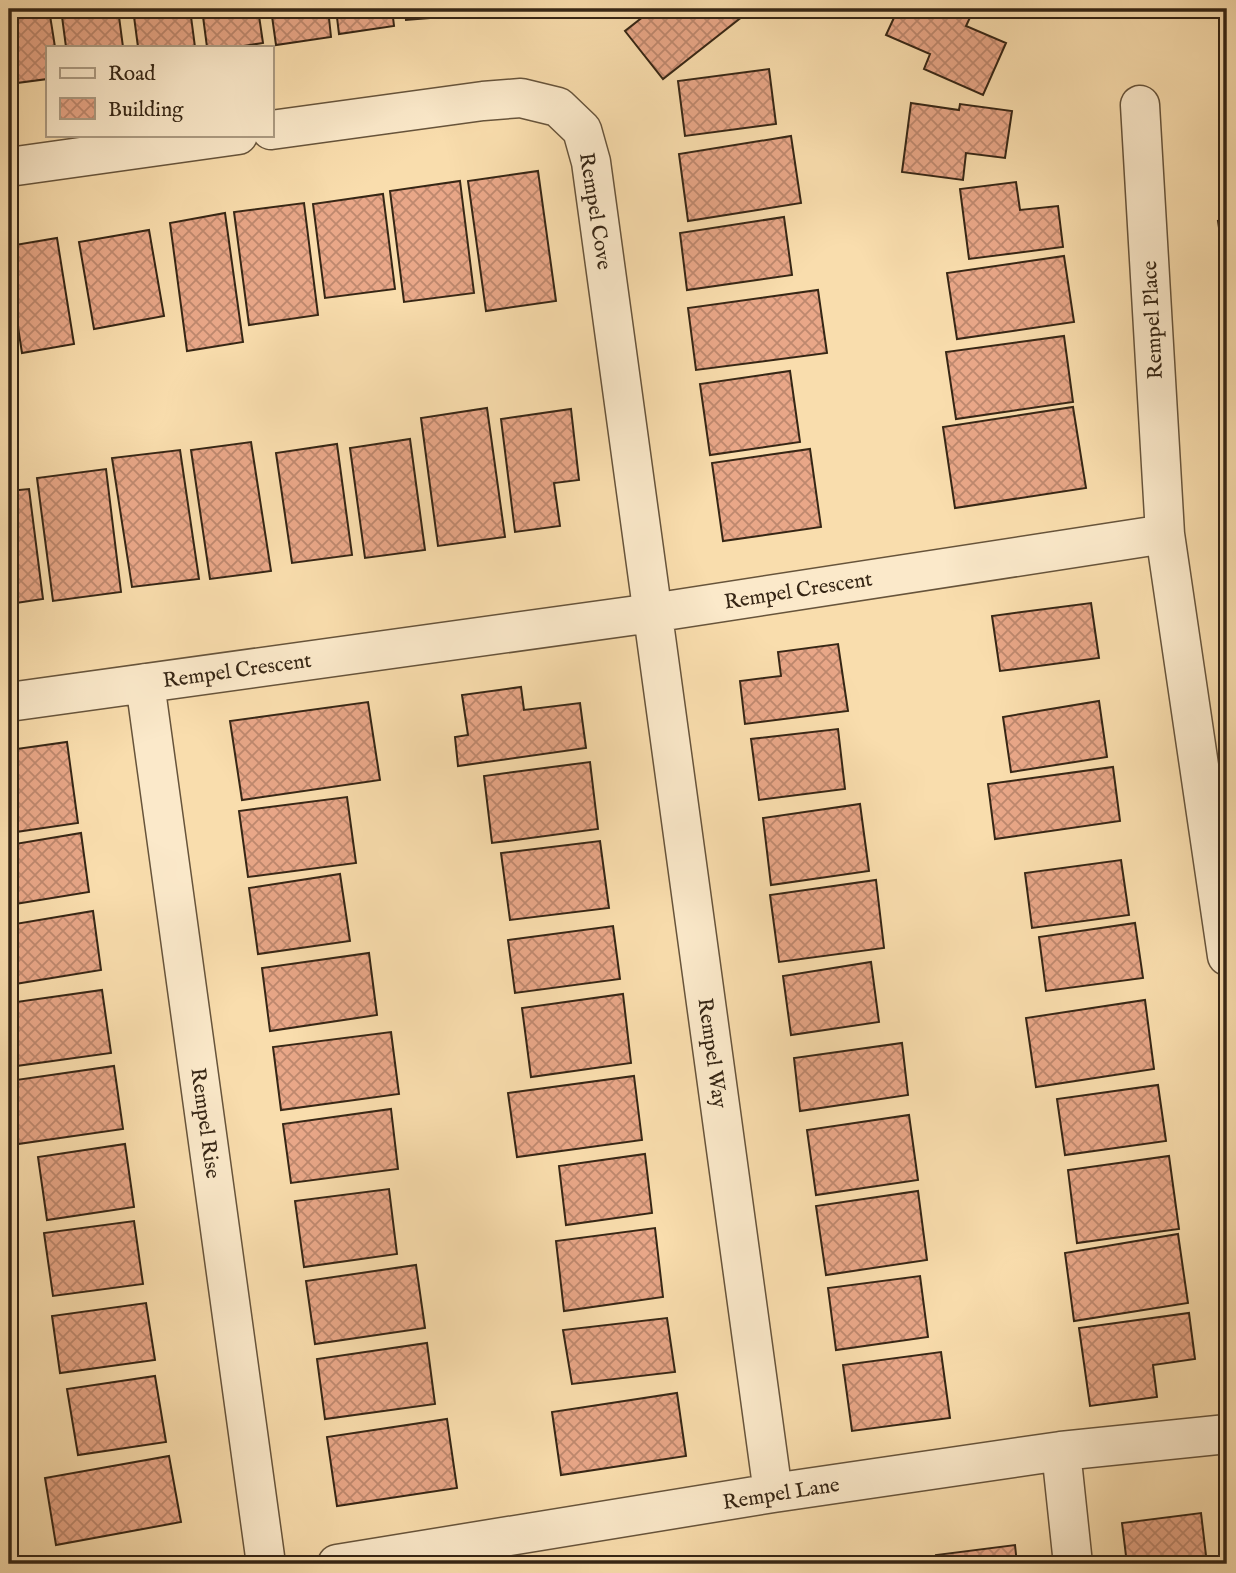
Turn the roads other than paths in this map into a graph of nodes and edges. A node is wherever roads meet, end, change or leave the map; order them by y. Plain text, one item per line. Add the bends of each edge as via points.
1 (1140, 105) dead end
2 (273, 130) edge
3 (231, 136) edge
4 (9, 167) edge
5 (1165, 534) junction
6 (652, 613) junction
7 (145, 683) junction
8 (9, 702) edge
9 (1227, 956) edge
10 (1227, 1434) edge
11 (1061, 1451) junction
12 (773, 1493) junction
13 (511, 1551) edge
14 (266, 1564) edge
15 (337, 1564) edge
16 (1073, 1564) edge

1 - 5 street, Rempel Place
2 - 6 street, Rempel Cove via 521,98 558,107 582,131
3 - 4 street
5 - 6 street, Rempel Crescent
5 - 9 street
6 - 7 street, Rempel Crescent
6 - 12 street, Rempel Way
7 - 8 street, Rempel Crescent
7 - 14 street, Rempel Rise
10 - 11 street, Rempel Lane
11 - 12 street, Rempel Lane
11 - 16 street
12 - 13 street, Rempel Lane
13 - 15 street, Rempel Lane

